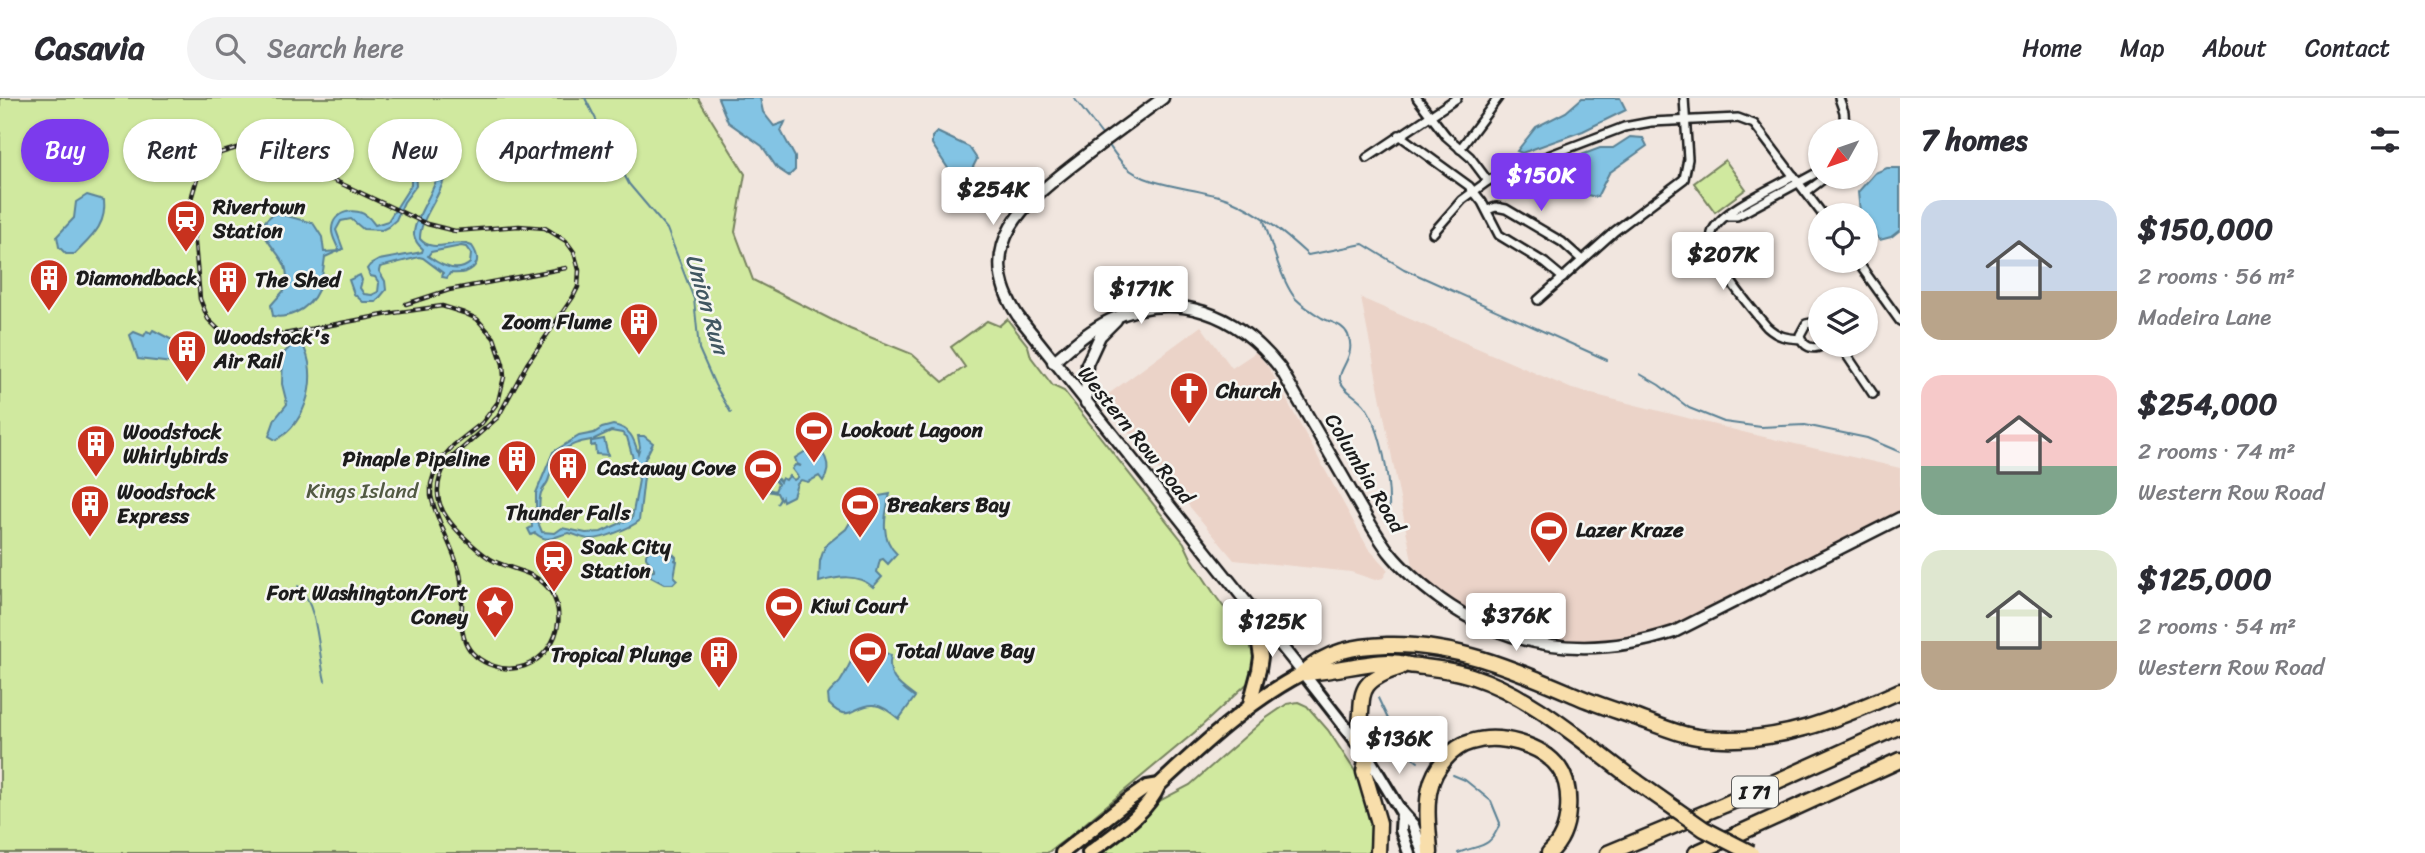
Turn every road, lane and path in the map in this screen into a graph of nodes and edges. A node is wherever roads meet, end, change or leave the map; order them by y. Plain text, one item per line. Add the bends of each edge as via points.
1 (1163, 98) edge
2 (1417, 98) edge
3 (1457, 98) edge
4 (1498, 98) edge
5 (1684, 98) edge
6 (1839, 98) edge
7 (1430, 115) junction
8 (1845, 119) edge
9 (1686, 120) junction
10 (1399, 135) junction
11 (1460, 149) junction
12 (1367, 159) dead end
13 (1808, 175) edge
14 (1797, 179) junction
15 (1488, 181) junction
16 (1810, 189) edge
17 (1474, 191) junction
18 (1806, 192) junction
19 (1814, 203) edge
20 (1487, 210) junction
21 (1433, 233) dead end
22 (1582, 260) junction
23 (1866, 273) edge
24 (1563, 278) junction
25 (1538, 300) dead end
26 (1118, 317) junction
27 (1900, 321) edge
28 (1808, 324) edge
29 (1801, 339) junction
30 (1808, 346) edge
31 (1848, 357) edge
32 (1054, 362) junction
33 (1873, 394) dead end
34 (1086, 403) junction
35 (1900, 518) edge
36 (1265, 626) junction
37 (1409, 665) junction
38 (1303, 673) junction
39 (1900, 691) edge
40 (1250, 707) junction
41 (1900, 726) edge
42 (1357, 741) junction
43 (1367, 755) junction
44 (1900, 760) edge
45 (1159, 785) junction
46 (1402, 813) junction
47 (1062, 853) edge
48 (1089, 853) edge
49 (1378, 853) edge
50 (1409, 853) edge
51 (1423, 853) edge
52 (1430, 853) edge
53 (1549, 853) edge
54 (1608, 853) edge
55 (1696, 853) edge
56 (1751, 853) edge

1 - 32 street, Western Row Road via 1040,192 1009,228 1001,267 1010,304
2 - 7 street
3 - 7 street
4 - 11 street
5 - 9 street
6 - 8 street
7 - 10 street
7 - 11 street
9 - 14 street via 1749,121
9 - 15 street via 1624,127
9 - 22 street via 1684,180
10 - 12 street
10 - 17 street
11 - 15 street
13 - 14 street
14 - 18 street
14 - 29 street via 1737,216 1728,216 1717,225 1711,245 1767,327 1775,335
15 - 17 street
16 - 18 street
17 - 20 street
17 - 21 street
18 - 19 street
20 - 22 street via 1506,209 1562,242
20 - 24 street via 1499,235
22 - 24 street
23 - 27 street
24 - 25 street
26 - 32 street, Columbia Road via 1097,327
26 - 34 street via 1094,345 1087,364
26 - 35 street, Columbia Road via 1157,307 1199,310 1236,325 1252,338 1280,369 1369,523 1396,560 1448,605 1506,635 1580,648 1648,640 1688,625
28 - 29 street
29 - 30 street
31 - 33 street
32 - 34 street, Western Row Road
34 - 36 street, Western Row Road
36 - 38 street, Western Row Road
36 - 40 main road
37 - 38 highway via 1387,662
37 - 42 highway via 1386,671 1363,691
37 - 56 highway, bridge via 1453,670 1513,695 1704,829
38 - 39 highway via 1327,655 1357,648 1436,648 1493,662 1671,730 1729,740 1799,731
38 - 40 main road
38 - 42 main road, Western Row Road
40 - 45 main road
41 - 54 highway, I 71
42 - 43 main road, Western Row Road
43 - 46 main road, Western Row Road
43 - 49 highway via 1364,772 1379,823
44 - 55 highway, I 71
45 - 47 main road via 1147,787
45 - 48 main road via 1141,812
46 - 50 main road, Western Row Road via 1401,830
46 - 51 main road, Western Row Road via 1413,825
52 - 53 highway via 1428,802 1433,777 1451,754 1469,742 1482,740 1528,746 1559,768 1569,798 1567,819 1562,837

